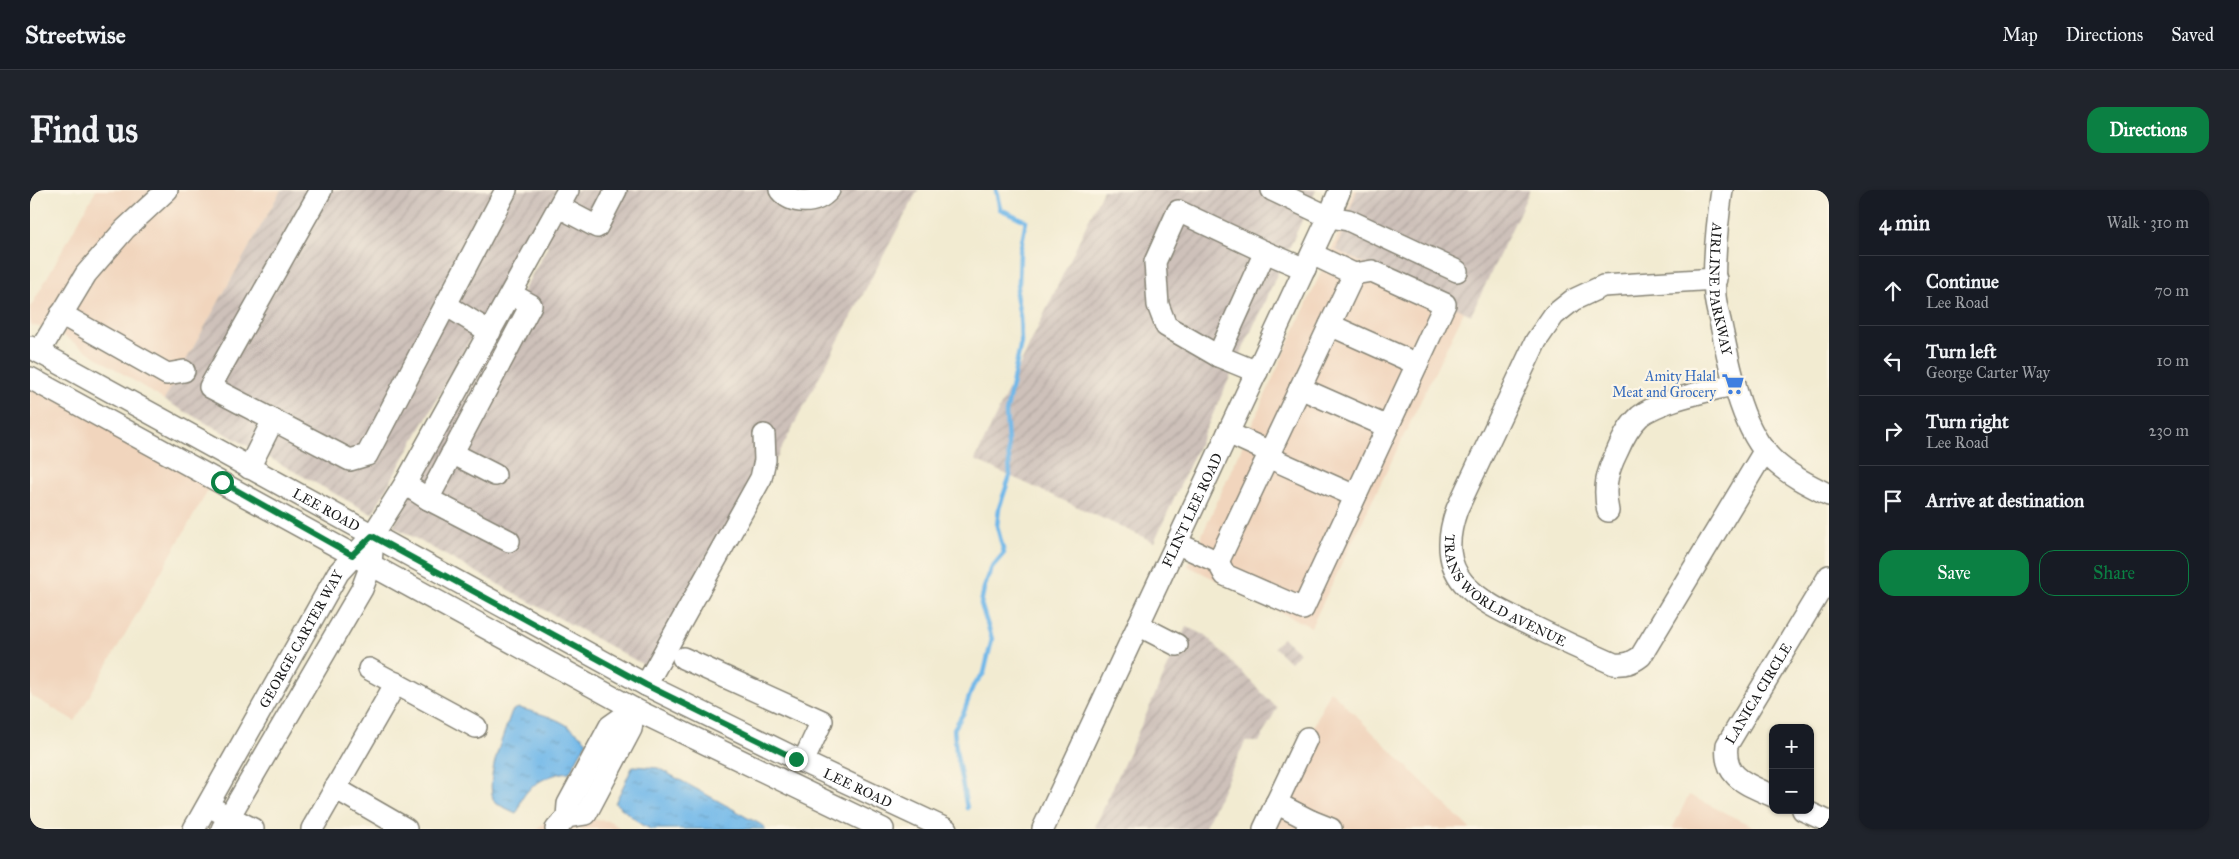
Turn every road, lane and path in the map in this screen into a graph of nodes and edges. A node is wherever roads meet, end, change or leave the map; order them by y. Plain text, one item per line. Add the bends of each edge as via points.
1 (167, 190) edge
2 (321, 190) edge
3 (506, 190) edge
4 (616, 190) edge
5 (780, 190) edge
6 (828, 190) edge
7 (1272, 190) edge
8 (1340, 190) edge
9 (1722, 190) edge
10 (563, 199) edge
11 (1329, 217) junction
12 (1265, 252) junction
13 (1308, 261) junction
14 (1457, 271) dead end
15 (1354, 274) junction
16 (1716, 279) junction
17 (511, 294) junction
18 (446, 305) junction
19 (61, 314) junction
20 (1330, 325) junction
21 (490, 332) junction
22 (34, 349) edge
23 (1218, 356) junction
24 (1416, 364) junction
25 (184, 371) dead end
26 (1257, 372) junction
27 (30, 378) edge
28 (1735, 384) junction
29 (1300, 388) junction
30 (273, 420) junction
31 (1388, 427) junction
32 (1228, 433) junction
33 (764, 435) dead end
34 (1766, 450) junction
35 (452, 453) junction
36 (1269, 455) junction
37 (249, 468) junction
38 (494, 475) dead end
39 (405, 484) junction
40 (1829, 495) edge
41 (1355, 496) junction
42 (428, 499) junction
43 (1608, 511) dead end
44 (372, 536) junction
45 (510, 542) dead end
46 (1176, 543) junction
47 (352, 555) junction
48 (1218, 562) junction
49 (371, 565) junction
50 (1829, 576) edge
51 (1138, 625) junction
52 (1177, 645) dead end
53 (683, 658) dead end
54 (369, 669) dead end
55 (396, 683) junction
56 (646, 685) junction
57 (634, 709) junction
58 (476, 727) dead end
59 (1307, 738) dead end
60 (803, 762) junction
61 (336, 788) junction
62 (1769, 794) edge
63 (1276, 803) junction
64 (207, 806) junction
65 (1814, 813) edge
66 (1827, 816) edge
67 (225, 823) edge
68 (562, 823) edge
69 (1309, 825) edge
70 (194, 829) edge
71 (253, 829) edge
72 (312, 829) edge
73 (406, 829) edge
74 (585, 829) edge
75 (882, 829) edge
76 (946, 829) edge
77 (1043, 829) edge
78 (1264, 829) edge
79 (1331, 829) edge

1 - 19 street via 125,229 86,274
2 - 30 street via 210,387
3 - 18 street
4 - 10 street via 597,227
5 - 6 street via 787,197 801,202 816,199
7 - 11 street
8 - 11 street, FLINT LEE ROAD
9 - 16 street, AIRLINE PARKWAY
10 - 17 street
11 - 13 street, FLINT LEE ROAD
11 - 14 street via 1348,220
12 - 13 street
12 - 23 street
12 - 23 street via 1178,211 1155,262 1158,305 1166,326
13 - 15 street
13 - 26 street, FLINT LEE ROAD
15 - 20 street
15 - 24 street via 1372,271 1445,304
16 - 28 street, AIRLINE PARKWAY via 1718,317
16 - 34 street, TRANS WORLD AVENUE via 1603,286 1573,300 1554,315 1536,341 1457,509 1450,538 1454,566 1468,589 1489,605 1614,664 1633,662 1641,656
17 - 21 street
17 - 35 street via 531,305
18 - 21 street
18 - 30 street via 366,455 350,460
19 - 22 street
19 - 25 street via 167,374
20 - 24 street
20 - 29 street
21 - 39 street
22 - 37 street, LEE ROAD
23 - 26 street
24 - 31 street
26 - 32 street, FLINT LEE ROAD
27 - 47 street, LEE ROAD
28 - 34 street, AIRLINE PARKWAY via 1740,405
28 - 43 street via 1656,407 1636,420 1609,468 1605,489
29 - 31 street
29 - 36 street
30 - 37 street
31 - 41 street
32 - 36 street
32 - 46 street, FLINT LEE ROAD
33 - 56 street via 765,460 761,478
34 - 40 street, AIRLINE PARKWAY via 1771,458 1794,475
35 - 38 street
35 - 42 street
36 - 41 street
36 - 48 street
37 - 44 street, LEE ROAD
39 - 42 street
39 - 44 street
41 - 48 street via 1303,609 1225,575
42 - 45 street
44 - 47 street, GEORGE CARTER WAY
44 - 49 street, GEORGE CARTER WAY
44 - 56 street, LEE ROAD
46 - 48 street
46 - 51 street, FLINT LEE ROAD
47 - 49 street, LEE ROAD
47 - 64 street, GEORGE CARTER WAY via 338,573
49 - 57 street, LEE ROAD
49 - 67 street, GEORGE CARTER WAY via 362,589
50 - 62 street, LANICA CIRCLE via 1727,745 1728,763 1735,776
51 - 52 street
51 - 77 street, FLINT LEE ROAD
53 - 60 street via 822,721
54 - 55 street
55 - 58 street
55 - 61 street
56 - 60 street, LEE ROAD
57 - 68 street via 610,726 568,804
57 - 75 street, LEE ROAD
59 - 63 street
60 - 76 street, LEE ROAD
61 - 72 street
61 - 73 street
63 - 69 street
63 - 78 street
64 - 67 street
64 - 70 street, GEORGE CARTER WAY
65 - 66 street
67 - 71 street
68 - 74 street
69 - 79 street

